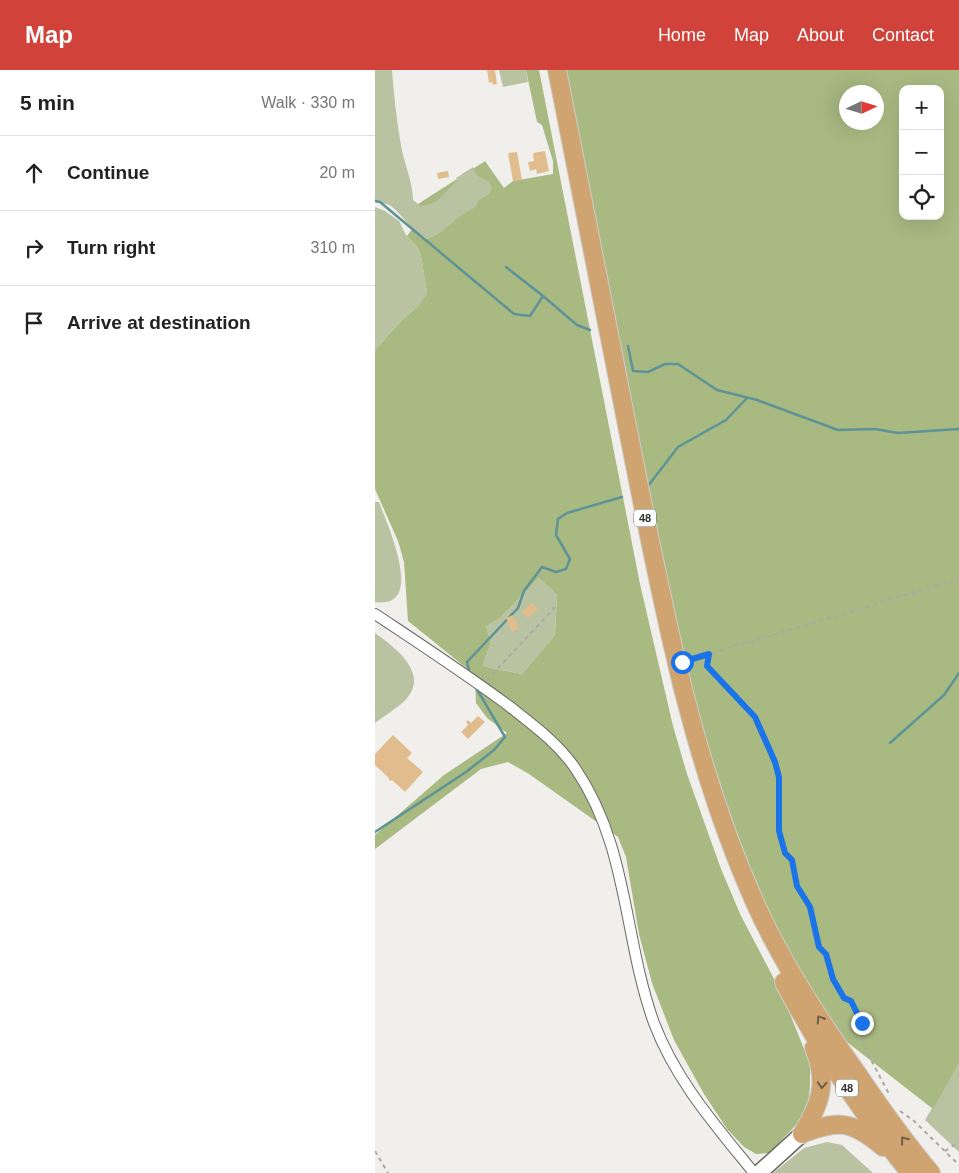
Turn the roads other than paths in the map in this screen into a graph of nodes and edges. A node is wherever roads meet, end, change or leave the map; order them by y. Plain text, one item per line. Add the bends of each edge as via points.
1 (548, 70) edge
2 (557, 70) edge
3 (375, 614) edge
4 (797, 1006) junction
5 (802, 1134) junction
6 (907, 1169) edge
7 (755, 1173) edge
8 (759, 1173) edge
9 (931, 1173) edge

1 - 4 highway, 48 via 658,629 680,718 701,791 726,858 750,916
9 -> 2 highway, 48 via 847,1060 780,953 738,862 705,770 667,627
3 - 7 street via 481,686 546,736 575,768 598,807 610,841 645,993 662,1042 693,1097
4 -> 5 highway, 48 via 820,1062 822,1079 818,1105
4 - 6 highway, 48 via 851,1093
5 - 6 highway, 48 via 830,1124 849,1126 868,1135
5 - 8 main road

